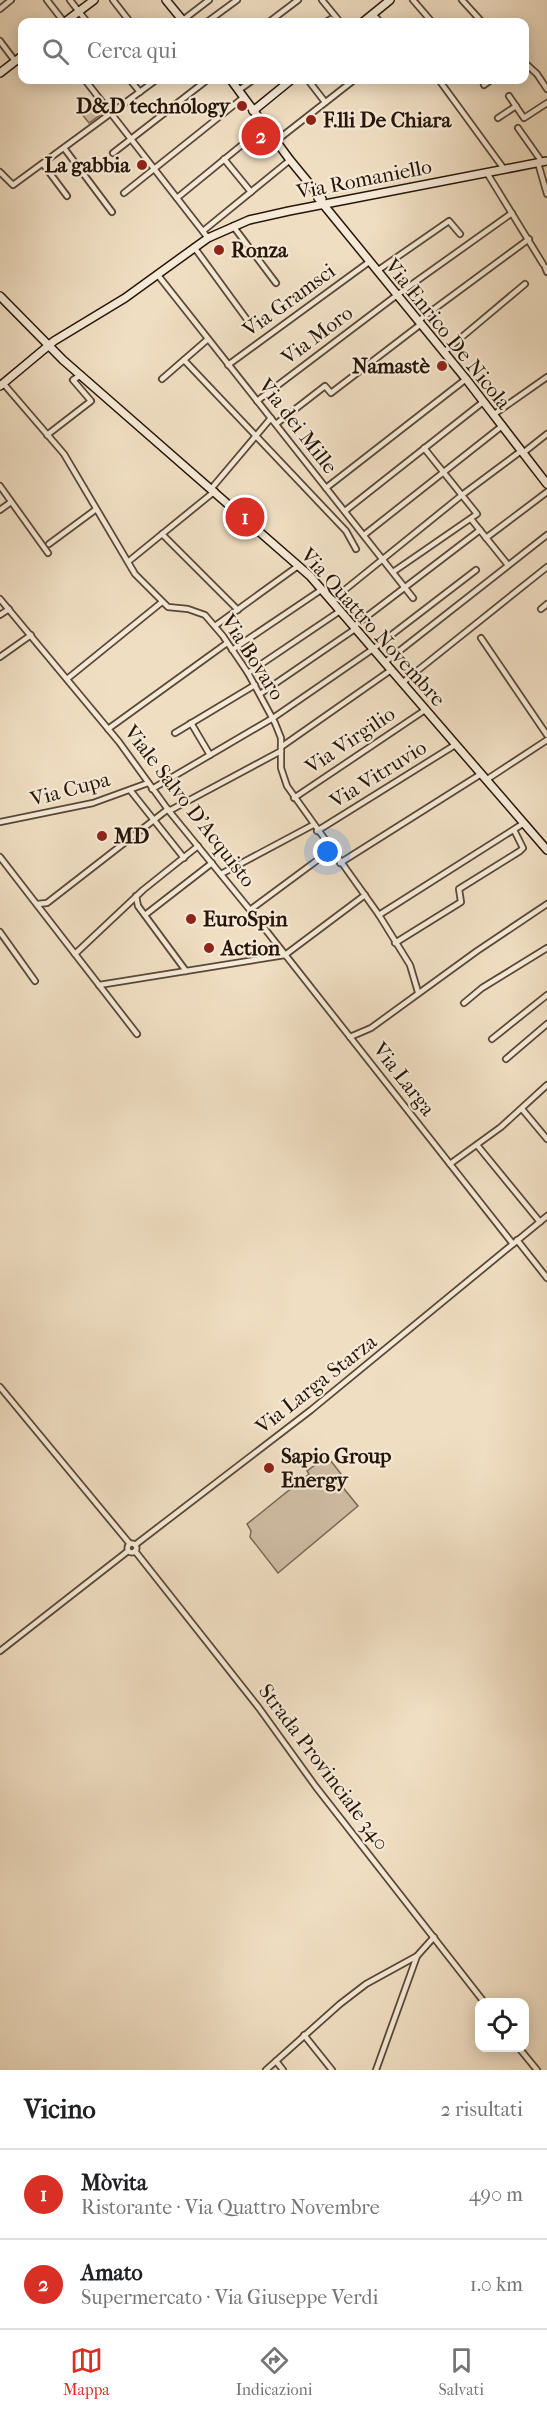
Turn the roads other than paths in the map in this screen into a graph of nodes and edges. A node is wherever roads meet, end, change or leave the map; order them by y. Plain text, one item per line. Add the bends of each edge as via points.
1 (11, 0) edge
2 (47, 0) edge
3 (70, 0) edge
4 (94, 0) edge
5 (114, 0) edge
6 (166, 0) edge
7 (209, 0) edge
8 (237, 0) edge
9 (298, 0) edge
10 (322, 0) edge
11 (413, 0) edge
12 (462, 0) edge
13 (387, 1) edge
14 (0, 9) edge
15 (78, 12) junction
16 (373, 14) junction
17 (61, 18) edge
18 (70, 18) edge
19 (83, 18) edge
20 (127, 18) edge
21 (181, 18) edge
22 (188, 18) edge
23 (212, 18) edge
24 (274, 18) edge
25 (337, 18) edge
26 (368, 18) edge
27 (376, 18) edge
28 (429, 18) edge
29 (478, 18) edge
30 (0, 41) edge
31 (18, 59) edge
32 (15, 61) junction
33 (529, 66) edge
34 (0, 73) edge
35 (88, 84) edge
36 (133, 84) edge
37 (151, 84) edge
38 (202, 84) edge
39 (234, 84) edge
40 (247, 84) edge
41 (286, 84) edge
42 (311, 84) edge
43 (349, 84) edge
44 (442, 84) edge
45 (547, 89) edge
46 (239, 90) junction
47 (140, 92) junction
48 (509, 96) dead end
49 (244, 97) junction
50 (325, 102) junction
51 (547, 103) edge
52 (516, 106) junction
53 (253, 111) junction
54 (111, 112) junction
55 (498, 118) dead end
56 (265, 126) junction
57 (518, 128) dead end
58 (132, 139) junction
59 (276, 141) junction
60 (64, 148) junction
61 (113, 153) dead end
62 (225, 159) junction
63 (290, 160) junction
64 (542, 162) edge
65 (43, 164) junction
66 (154, 168) junction
67 (504, 169) junction
68 (0, 172) edge
69 (487, 173) junction
70 (251, 192) junction
71 (124, 193) dead end
72 (547, 194) edge
73 (67, 196) dead end
74 (177, 198) junction
75 (321, 201) junction
76 (112, 212) dead end
77 (512, 213) junction
78 (233, 226) junction
79 (460, 234) dead end
80 (206, 235) junction
81 (529, 239) junction
82 (194, 247) junction
83 (369, 262) junction
84 (545, 268) edge
85 (376, 271) junction
86 (157, 274) junction
87 (276, 283) dead end
88 (525, 284) dead end
89 (397, 295) junction
90 (0, 296) edge
91 (419, 323) junction
92 (251, 325) dead end
93 (208, 339) junction
94 (49, 346) junction
95 (444, 352) junction
96 (184, 360) junction
97 (228, 365) junction
98 (81, 375) junction
99 (547, 377) edge
100 (162, 379) dead end
101 (466, 379) junction
102 (2, 384) edge
103 (257, 401) junction
104 (483, 402) junction
105 (493, 415) junction
106 (271, 418) junction
107 (276, 424) junction
108 (502, 426) junction
109 (547, 434) edge
110 (47, 435) junction
111 (256, 436) junction
112 (424, 448) junction
113 (522, 452) junction
114 (443, 472) junction
115 (547, 484) edge
116 (0, 486) edge
117 (326, 488) junction
118 (213, 490) junction
119 (547, 492) edge
120 (462, 495) junction
121 (11, 502) junction
122 (0, 510) edge
123 (96, 510) junction
124 (345, 511) junction
125 (471, 519) junction
126 (480, 530) junction
127 (162, 534) junction
128 (364, 535) junction
129 (547, 535) edge
130 (486, 538) junction
131 (49, 544) dead end
132 (356, 549) dead end
133 (48, 553) dead end
134 (382, 559) junction
135 (129, 561) junction
136 (508, 565) junction
137 (298, 566) junction
138 (547, 567) edge
139 (476, 570) dead end
140 (393, 572) junction
141 (404, 586) junction
142 (321, 590) junction
143 (413, 598) dead end
144 (0, 599) edge
145 (331, 601) junction
146 (162, 602) junction
147 (547, 604) edge
148 (9, 609) junction
149 (541, 609) dead end
150 (238, 610) junction
151 (340, 612) junction
152 (0, 615) edge
153 (215, 626) junction
154 (354, 628) junction
155 (31, 635) junction
156 (481, 638) dead end
157 (227, 643) junction
158 (373, 649) junction
159 (232, 650) junction
160 (0, 657) edge
161 (384, 663) junction
162 (391, 670) junction
163 (248, 673) junction
164 (67, 679) junction
165 (402, 683) junction
166 (255, 685) junction
167 (260, 694) junction
168 (425, 710) junction
169 (273, 718) junction
170 (191, 723) junction
171 (108, 729) junction
172 (175, 733) dead end
173 (547, 735) edge
174 (547, 740) edge
175 (455, 745) junction
176 (281, 749) junction
177 (210, 755) junction
178 (484, 777) junction
179 (148, 783) junction
180 (152, 789) junction
181 (130, 790) junction
182 (294, 798) junction
183 (169, 810) junction
184 (154, 820) junction
185 (0, 822) edge
186 (524, 824) junction
187 (312, 825) junction
188 (514, 830) junction
189 (317, 831) junction
190 (545, 845) edge
191 (198, 846) junction
192 (331, 850) junction
193 (0, 856) edge
194 (184, 858) junction
195 (212, 863) junction
196 (340, 863) junction
197 (221, 874) junction
198 (364, 895) junction
199 (136, 896) junction
200 (47, 903) junction
201 (128, 903) junction
202 (37, 904) junction
203 (547, 904) edge
204 (138, 906) junction
205 (250, 910) junction
206 (45, 914) junction
207 (145, 915) junction
208 (379, 915) junction
209 (0, 932) edge
210 (395, 943) junction
211 (547, 948) edge
212 (75, 954) junction
213 (285, 955) junction
214 (186, 971) junction
215 (35, 981) dead end
216 (99, 985) junction
217 (418, 992) junction
218 (547, 995) edge
219 (464, 1004) dead end
220 (547, 1024) edge
221 (137, 1034) dead end
222 (350, 1037) junction
223 (492, 1039) dead end
224 (506, 1059) dead end
225 (547, 1085) edge
226 (522, 1109) junction
227 (547, 1139) edge
228 (477, 1145) junction
229 (450, 1164) junction
230 (547, 1216) edge
231 (540, 1222) junction
232 (515, 1242) junction
233 (547, 1278) edge
234 (0, 1388) edge
235 (133, 1547) junction
236 (0, 1650) edge
237 (434, 1937) junction
238 (417, 1956) junction
239 (481, 1998) edge
240 (304, 2035) junction
241 (522, 2052) edge
242 (276, 2061) junction
243 (266, 2070) edge
244 (283, 2070) edge
245 (332, 2070) edge
246 (376, 2070) edge
247 (537, 2070) edge

1 - 14 street
2 - 17 street
3 - 15 street
4 - 15 street
5 - 20 street
6 - 21 street
7 - 22 street
8 - 23 street
9 - 24 street
10 - 25 street
11 - 28 street
12 - 29 street
13 - 16 street
15 - 18 street
15 - 19 street
16 - 26 street
16 - 27 street
30 - 32 street
31 - 32 street
32 - 34 street
33 - 45 street
35 - 54 street
36 - 47 street
37 - 47 street
38 - 58 street
39 - 46 street, Via Enrico De Nicola
40 - 46 street
41 - 53 street
42 - 50 street
43 - 50 street
44 - 67 street
46 - 49 street, Via Enrico De Nicola
47 - 54 street
48 - 52 street
49 - 53 street, Via Enrico De Nicola
49 - 66 street
50 - 59 street
51 - 52 street via 524,118
52 - 55 street
53 - 56 street, Via Enrico De Nicola
54 - 58 street
54 - 60 street
56 - 59 street, Via Enrico De Nicola
56 - 62 street
57 - 64 street
58 - 61 street
58 - 66 street
59 - 63 street, Via Enrico De Nicola
60 - 65 street
60 - 76 street
62 - 70 street
62 - 74 street
63 - 70 street
63 - 75 street, Via Enrico De Nicola
64 - 67 street, Via Romaniello
64 - 72 street
65 - 68 street via 13,185
65 - 73 street
66 - 71 street
66 - 74 street
67 - 69 street, Via Romaniello
69 - 75 street, Via Romaniello
69 - 77 street
70 - 80 street
74 - 80 street
75 - 78 street, Via Romaniello
75 - 83 street, Via Enrico De Nicola
77 - 81 street
77 - 89 street, Via Moro
78 - 80 street, Via Romaniello
78 - 87 street
79 - 85 street via 449,221
80 - 82 street, Via Romaniello
81 - 84 street
81 - 91 street
82 - 86 street, Via Romaniello
82 - 92 street
83 - 85 street, Via Enrico De Nicola
83 - 97 street, Via Gramsci
85 - 89 street, Via Enrico De Nicola
86 - 93 street, Via dei Mille
86 - 94 street, Via Romaniello
88 - 95 street
89 - 91 street, Via Enrico De Nicola
89 - 103 street, Via Moro
90 - 94 street, Via Quattro Novembre
91 - 95 street, Via Enrico De Nicola
91 - 107 street via 331,393 325,386
93 - 96 street
93 - 97 street, Via dei Mille
94 - 98 street, Via Quattro Novembre
94 - 102 street, Via Romaniello
95 - 101 street, Via Enrico De Nicola
96 - 100 street
96 - 111 street
97 - 103 street, Via dei Mille
98 - 110 street via 74,380 91,401
98 - 118 street, Via Quattro Novembre
99 - 105 street
101 - 104 street, Via Enrico De Nicola
101 - 117 street
102 - 110 street
103 - 106 street, Via dei Mille
104 - 105 street, Via Enrico De Nicola
104 - 112 street
105 - 108 street, Via Enrico De Nicola
106 - 107 street, Via dei Mille
106 - 111 street
107 - 117 street, Via dei Mille
108 - 113 street, Via Enrico De Nicola
108 - 114 street
109 - 113 street
110 - 123 street via 64,454
111 - 118 street
111 - 132 street via 346,531
112 - 114 street
112 - 124 street
113 - 115 street, Via Enrico De Nicola
113 - 120 street
114 - 120 street
114 - 128 street
116 - 121 street
117 - 124 street, Via dei Mille
118 - 127 street
118 - 137 street, Via Quattro Novembre
119 - 130 street
120 - 125 street via 477,514
120 - 134 street
121 - 122 street
121 - 133 street
123 - 131 street
123 - 135 street
124 - 128 street, Via dei Mille
125 - 126 street
125 - 140 street
126 - 130 street
126 - 141 street
127 - 135 street
127 - 150 street
128 - 134 street, Via dei Mille
129 - 136 street
130 - 136 street
134 - 140 street, Via dei Mille
134 - 145 street
135 - 146 street via 135,574
136 - 161 street
137 - 142 street, Via Quattro Novembre
137 - 150 street
138 - 165 street
139 - 158 street
140 - 141 street, Via dei Mille
141 - 143 street, Via dei Mille
141 - 154 street
142 - 145 street, Via Quattro Novembre
142 - 159 street
144 - 148 street, Viale Salvo D'Acquisto
145 - 151 street, Via Quattro Novembre
146 - 153 street, Via Bovaro via 168,607 205,615
146 - 164 street
147 - 149 street
148 - 152 street
148 - 155 street, Viale Salvo D'Acquisto
150 - 153 street
151 - 154 street, Via Quattro Novembre
151 - 163 street
153 - 157 street, Via Bovaro
154 - 158 street, Via Quattro Novembre
154 - 167 street
155 - 160 street
155 - 164 street, Viale Salvo D'Acquisto
156 - 173 street
157 - 159 street, Via Bovaro
157 - 171 street
158 - 161 street, Via Quattro Novembre
158 - 169 street
159 - 163 street, Via Bovaro
161 - 162 street, Via Quattro Novembre
162 - 165 street, Via Quattro Novembre
162 - 176 street
163 - 166 street, Via Bovaro
164 - 171 street, Viale Salvo D'Acquisto
165 - 168 street, Via Quattro Novembre
166 - 167 street, Via Bovaro
166 - 170 street
167 - 169 street, Via Bovaro
168 - 175 street, Via Quattro Novembre
168 - 182 street, Via Virgilio
169 - 176 street, Via Bovaro
169 - 177 street
170 - 172 street
170 - 177 street
171 - 179 street, Viale Salvo D'Acquisto
174 - 178 street
175 - 178 street, Via Quattro Novembre
175 - 189 street, Via Vitruvio
176 - 182 street, Via Bovaro via 281,768
176 - 183 street
177 - 180 street
178 - 186 street, Via Quattro Novembre
178 - 196 street
179 - 180 street, Viale Salvo D'Acquisto
179 - 181 street, Via Cupa
180 - 183 street, Viale Salvo D'Acquisto
181 - 184 street
181 - 185 street, Via Cupa via 67,810
182 - 187 street, Via Bovaro
183 - 184 street
183 - 191 street, Viale Salvo D'Acquisto
184 - 194 street
184 - 200 street
186 - 188 street
186 - 190 street, Via Quattro Novembre
187 - 189 street, Via Bovaro
187 - 197 street
188 - 208 street
188 - 210 street via 522,844 520,851 459,889 461,902
189 - 192 street, Via Bovaro
191 - 194 street
191 - 195 street, Viale Salvo D'Acquisto
192 - 196 street, Via Bovaro
192 - 205 street
193 - 202 street
194 - 199 street
195 - 197 street, Viale Salvo D'Acquisto
195 - 207 street
196 - 198 street, Via Bovaro
197 - 205 street, Viale Salvo D'Acquisto
198 - 208 street, Via Bovaro
198 - 213 street
199 - 201 street
199 - 204 street
200 - 202 street
200 - 206 street
201 - 204 street
201 - 212 street
202 - 206 street
203 - 217 street, Via Larga
204 - 207 street
205 - 213 street, Viale Salvo D'Acquisto
206 - 212 street
207 - 214 street
208 - 210 street, Via Bovaro
209 - 215 street
210 - 217 street, Via Bovaro via 410,965
211 - 219 street via 482,988
212 - 216 street
213 - 214 street
213 - 222 street, Viale Salvo D'Acquisto
214 - 216 street
216 - 221 street
217 - 222 street, Via Larga via 371,1028
218 - 223 street
220 - 224 street
222 - 229 street, Via Larga
225 - 226 street
226 - 227 street
226 - 228 street
228 - 229 street
228 - 231 street
229 - 232 street, Via Larga
230 - 231 street, Via Larga Starza
231 - 232 street, Via Larga Starza
232 - 233 street, Via Larga
232 - 235 street, Via Larga Starza via 311,1410
234 - 235 street, Strada Provinciale 340
235 - 236 street via 131,1553 128,1551
235 - 237 street, Strada Provinciale 340
237 - 238 street
237 - 239 street, Strada Provinciale 340
238 - 240 street via 366,1984
238 - 246 street
240 - 242 street
240 - 245 street
241 - 247 street
242 - 243 street
242 - 244 street

